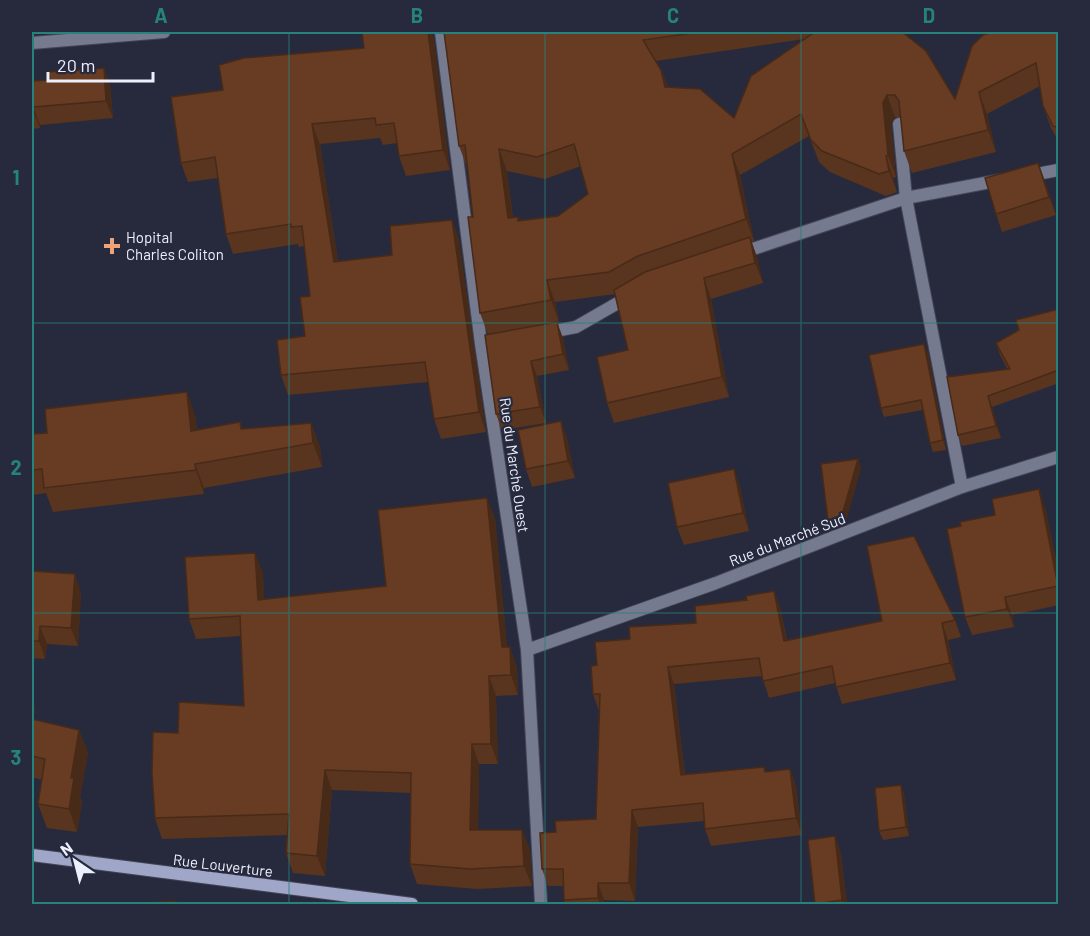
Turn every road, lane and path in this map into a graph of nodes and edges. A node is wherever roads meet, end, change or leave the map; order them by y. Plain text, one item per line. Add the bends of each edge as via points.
1 (164, 32) edge
2 (441, 32) edge
3 (32, 43) edge
4 (898, 124) edge
5 (1059, 170) edge
6 (906, 198) junction
7 (724, 259) edge
8 (638, 291) edge
9 (534, 335) edge
10 (1059, 457) edge
11 (962, 487) junction
12 (527, 650) junction
13 (32, 855) edge
14 (412, 904) edge
15 (541, 904) edge

1 - 3 street
2 - 12 street, Rue du Marché Ouest
4 - 6 street
5 - 6 street
6 - 7 street
6 - 11 street
8 - 9 street via 576,327
10 - 11 street, Rue du Marché Sud
11 - 12 street, Rue du Marché Sud via 716,583
12 - 15 street, Rue du Marché Ouest
13 - 14 main road, Rue Louverture

